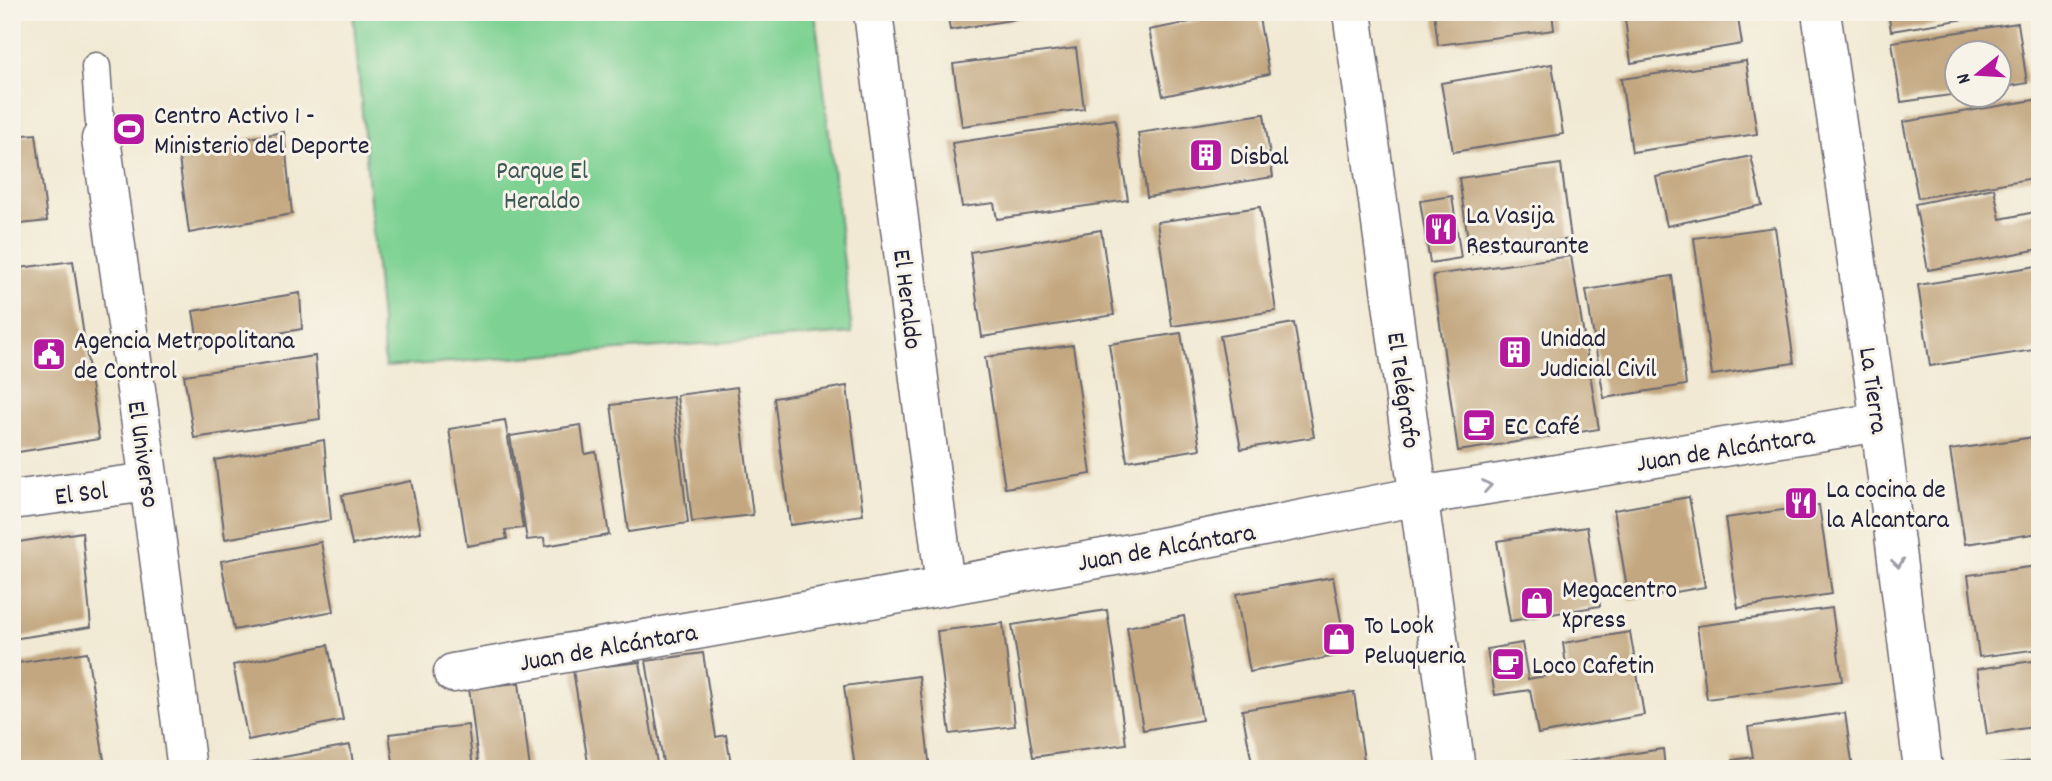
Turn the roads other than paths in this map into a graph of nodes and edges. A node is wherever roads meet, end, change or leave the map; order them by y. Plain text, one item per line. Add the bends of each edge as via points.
1 (873, 12) edge
2 (1352, 12) edge
3 (1821, 12) edge
4 (96, 66) dead end
5 (101, 139) joint
6 (1880, 422) junction
7 (149, 482) junction
8 (1419, 496) junction
9 (12, 500) edge
10 (945, 586) junction
11 (453, 673) dead end
12 (187, 769) edge
13 (1456, 769) edge
14 (1923, 769) edge

1 - 10 street, El Heraldo
2 - 8 street, El Telégrafo
3 - 6 street, La Tierra
4 - 5 lane
5 - 7 street, El Universo
8 -> 6 street, Juan de Alcántara
6 -> 14 street, La Tierra
7 - 9 street, El Sol
7 - 12 street, El Universo
8 - 10 street, Juan de Alcántara
8 - 13 street, El Telégrafo
10 - 11 street, Juan de Alcántara

